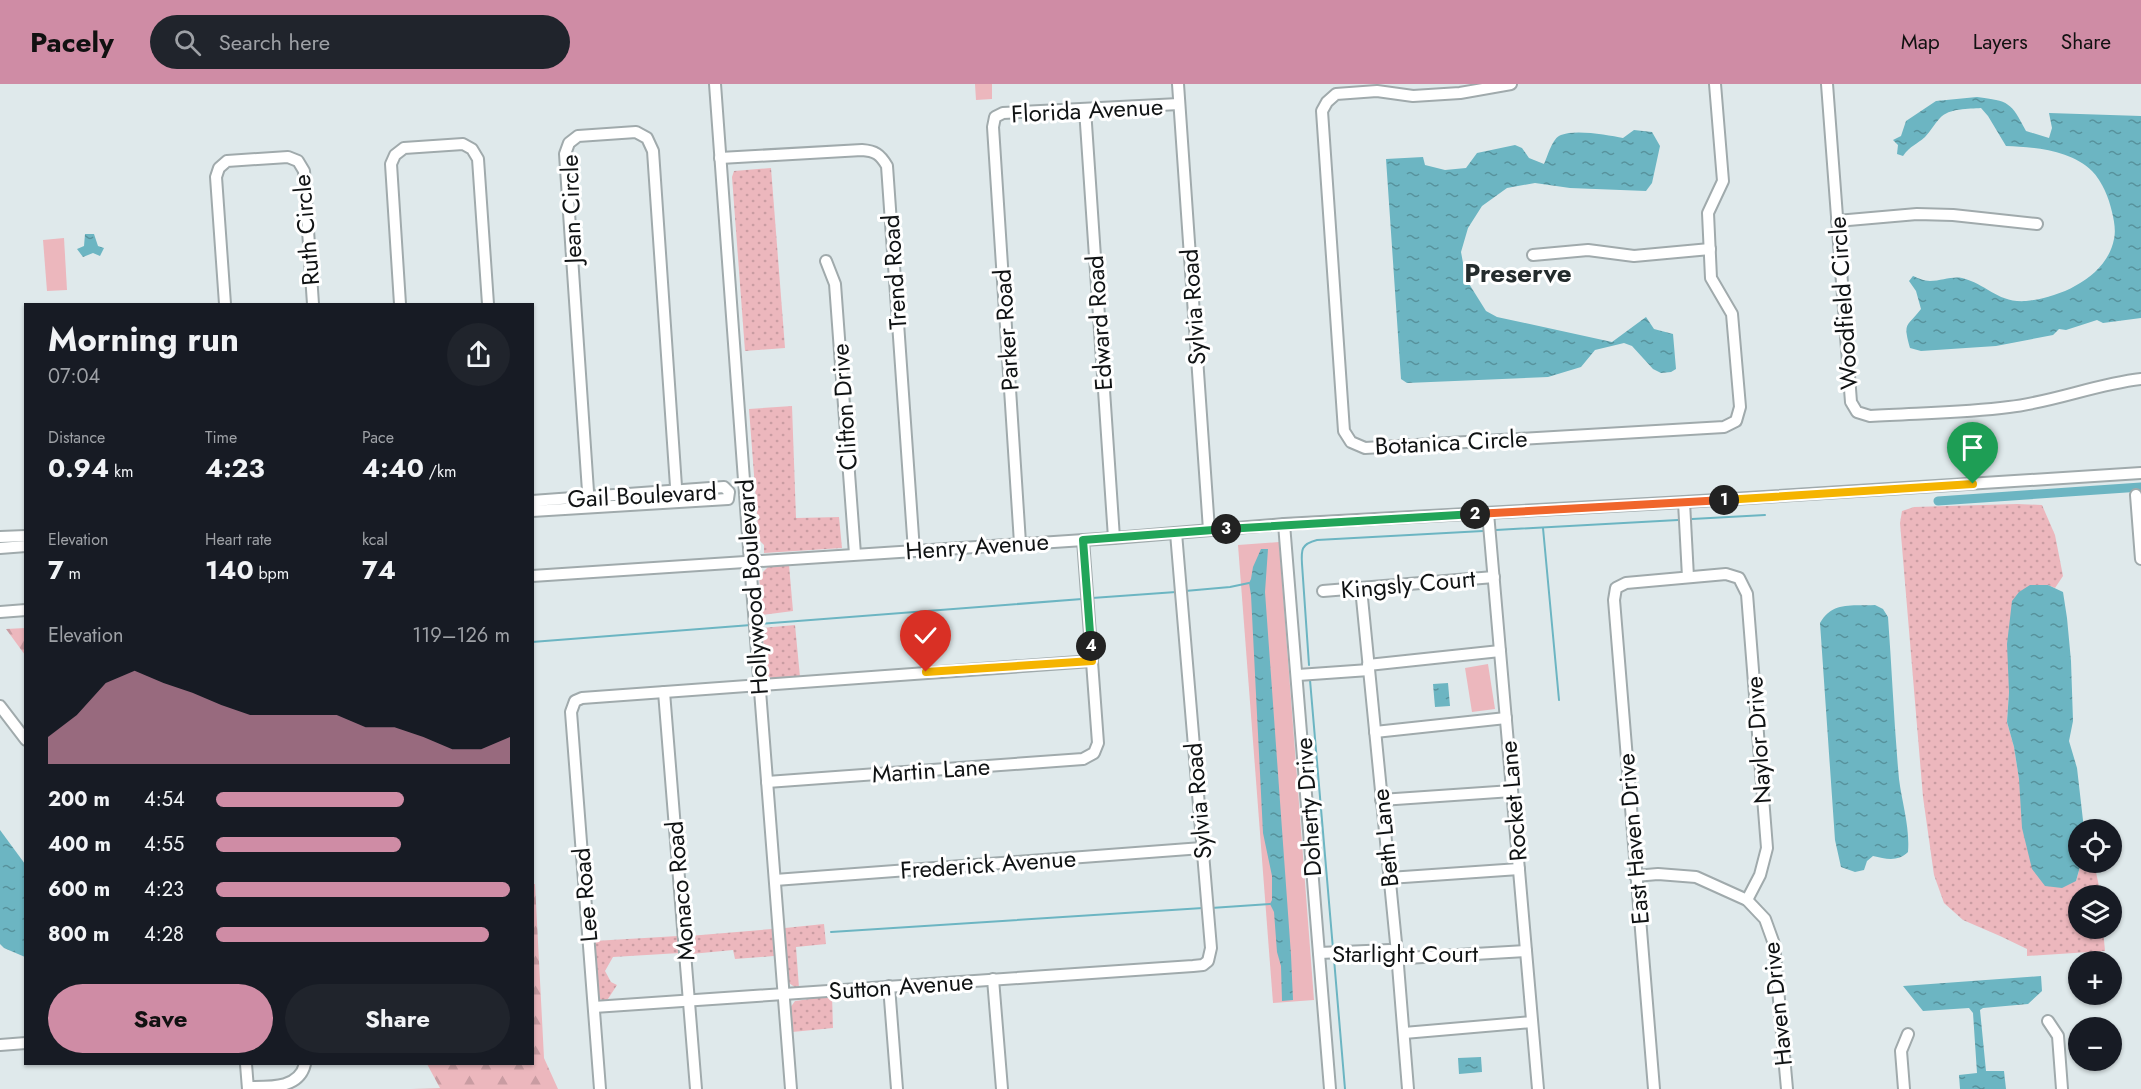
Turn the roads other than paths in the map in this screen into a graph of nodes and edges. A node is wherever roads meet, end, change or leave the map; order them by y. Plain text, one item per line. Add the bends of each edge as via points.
1 (715, 84) edge
2 (1178, 84) edge
3 (1511, 84) edge
4 (1715, 84) edge
5 (1827, 84) edge
6 (1179, 104) junction
7 (1085, 109) junction
8 (995, 117) joint
9 (720, 158) junction
10 (1837, 221) junction
11 (2037, 224) dead end
12 (1710, 249) junction
13 (1533, 255) dead end
14 (826, 261) dead end
15 (225, 303) edge
16 (313, 303) edge
17 (400, 303) edge
18 (488, 303) edge
19 (2141, 379) edge
20 (2141, 473) edge
21 (2136, 495) dead end
22 (677, 496) joint
23 (534, 501) edge
24 (589, 502) junction
25 (1684, 502) junction
26 (534, 511) edge
27 (1488, 513) junction
28 (1284, 524) junction
29 (1209, 530) junction
30 (1176, 533) junction
31 (24, 536) edge
32 (0, 537) edge
33 (1114, 538) junction
34 (1083, 540) junction
35 (1020, 543) junction
36 (24, 546) edge
37 (0, 548) edge
38 (914, 551) junction
39 (855, 554) junction
40 (2141, 559) edge
41 (750, 562) junction
42 (534, 576) edge
43 (1494, 577) junction
44 (1688, 577) junction
45 (1360, 588) junction
46 (1323, 591) dead end
47 (24, 610) edge
48 (0, 612) edge
49 (1500, 651) junction
50 (1092, 661) junction
51 (1369, 667) junction
52 (1298, 675) junction
53 (760, 684) junction
54 (664, 692) junction
55 (0, 706) edge
56 (1506, 718) junction
57 (1375, 732) junction
58 (24, 737) edge
59 (767, 782) junction
60 (1512, 791) junction
61 (1381, 800) junction
62 (1202, 848) junction
63 (1519, 868) junction
64 (1635, 876) junction
65 (1389, 878) junction
66 (775, 880) junction
67 (1748, 900) junction
68 (1526, 951) junction
69 (1319, 953) junction
70 (1397, 953) junction
71 (1208, 961) joint
72 (993, 979) junction
73 (889, 986) junction
74 (784, 994) junction
75 (689, 1000) junction
76 (594, 1007) junction
77 (2048, 1021) dead end
78 (1532, 1022) junction
79 (1404, 1033) junction
80 (1908, 1034) dead end
81 (24, 1043) edge
82 (0, 1045) edge
83 (246, 1065) edge
84 (305, 1065) edge
85 (248, 1088) edge
86 (600, 1089) edge
87 (696, 1089) edge
88 (791, 1089) edge
89 (897, 1089) edge
90 (1002, 1089) edge
91 (1330, 1089) edge
92 (1408, 1089) edge
93 (1538, 1089) edge
94 (1653, 1089) edge
95 (1787, 1089) edge
96 (1904, 1089) edge
97 (2062, 1089) edge

1 - 9 street, Hollywood Boulevard
2 - 6 street, Sylvia Road
3 - 12 street, Botanica Circle via 1413,96 1377,91 1336,94 1322,111 1344,431 1350,442 1365,448 1724,427 1736,421 1740,407 1732,314 1711,278
4 - 12 street, Botanica Circle via 1723,181 1708,213
5 - 10 street, Woodfield Circle
6 - 7 street, Florida Avenue
6 - 29 street, Sylvia Road
7 - 8 street, Florida Avenue via 1003,113
7 - 33 street, Edward Road
8 - 35 street, Parker Road
9 - 38 street, Trend Road via 862,150 881,156 887,166
9 - 41 street, Hollywood Boulevard
10 - 11 street via 1917,214
10 - 19 street, Woodfield Circle via 1851,402 1857,412 1870,416 2010,407
12 - 13 street via 1634,256 1588,250
14 - 39 street, Clifton Drive via 835,284
15 - 16 street, Ruth Circle via 216,177 219,168 227,160 288,157 298,161 304,171
17 - 18 street via 391,164 404,148 463,144 478,159
20 - 25 street, Henry Avenue
21 - 40 street
22 - 24 street, Gail Boulevard
22 - 24 street, Jean Circle via 653,151 647,138 636,132 578,136 568,143 565,154
23 - 24 street, Gail Boulevard
24 - 26 street, Gail Boulevard
25 - 27 street, Henry Avenue
25 - 44 street
27 - 28 street, Henry Avenue
27 - 43 street, Rocket Lane
28 - 29 street, Henry Avenue
28 - 52 street, Doherty Drive
29 - 30 street, Henry Avenue
30 - 33 street, Henry Avenue
30 - 62 street, Sylvia Road
31 - 32 street
33 - 34 street, Henry Avenue
34 - 35 street, Henry Avenue
34 - 50 street
35 - 38 street, Henry Avenue
36 - 37 street
38 - 39 street, Henry Avenue
39 - 41 street, Henry Avenue
41 - 42 street, Henry Avenue
41 - 53 street, Hollywood Boulevard
43 - 45 street, Kingsly Court
43 - 49 street, Rocket Lane
44 - 64 street, East Haven Drive via 1626,583 1616,588
44 - 67 street, Naylor Drive via 1726,574 1739,578 1747,594 1767,848
45 - 46 street, Kingsly Court
45 - 51 street, Beth Lane
47 - 48 street
49 - 51 street
49 - 56 street, Rocket Lane
50 - 53 street
50 - 59 street, Martin Lane via 1098,743 1094,753 1083,759
51 - 52 street
51 - 57 street, Beth Lane
52 - 69 street, Doherty Drive
53 - 54 street
53 - 59 street, Hollywood Boulevard
54 - 75 street, Monaco Road
54 - 76 street, Lee Road via 582,698 575,701 571,712
55 - 58 street
56 - 57 street
56 - 60 street, Rocket Lane
57 - 61 street, Beth Lane
59 - 66 street, Hollywood Boulevard
60 - 61 street
60 - 63 street, Rocket Lane
61 - 65 street, Beth Lane
62 - 66 street, Frederick Avenue
62 - 71 street, Sylvia Road via 1211,948
63 - 65 street
63 - 68 street, Rocket Lane
64 - 67 street, Haven Drive via 1696,877
64 - 94 street, East Haven Drive
65 - 70 street, Beth Lane
66 - 74 street, Hollywood Boulevard
67 - 95 street, Haven Drive via 1765,919 1774,944
68 - 70 street, Starlight Court via 1406,958
68 - 78 street, Rocket Lane
69 - 70 street, Starlight Court
69 - 91 street, Doherty Drive
70 - 79 street, Beth Lane
71 - 72 street, Sutton Avenue via 1192,966
72 - 73 street, Sutton Avenue
72 - 90 street
73 - 74 street, Sutton Avenue
73 - 89 street
74 - 75 street, Sutton Avenue
74 - 88 street, Hollywood Boulevard
75 - 76 street, Sutton Avenue
75 - 87 street, Monaco Road
76 - 86 street, Lee Road
77 - 97 street via 2058,1036
78 - 79 street
78 - 93 street, Rocket Lane
79 - 92 street, Beth Lane
80 - 96 street via 1901,1051
81 - 82 street
83 - 85 street
84 - 85 street via 292,1083

